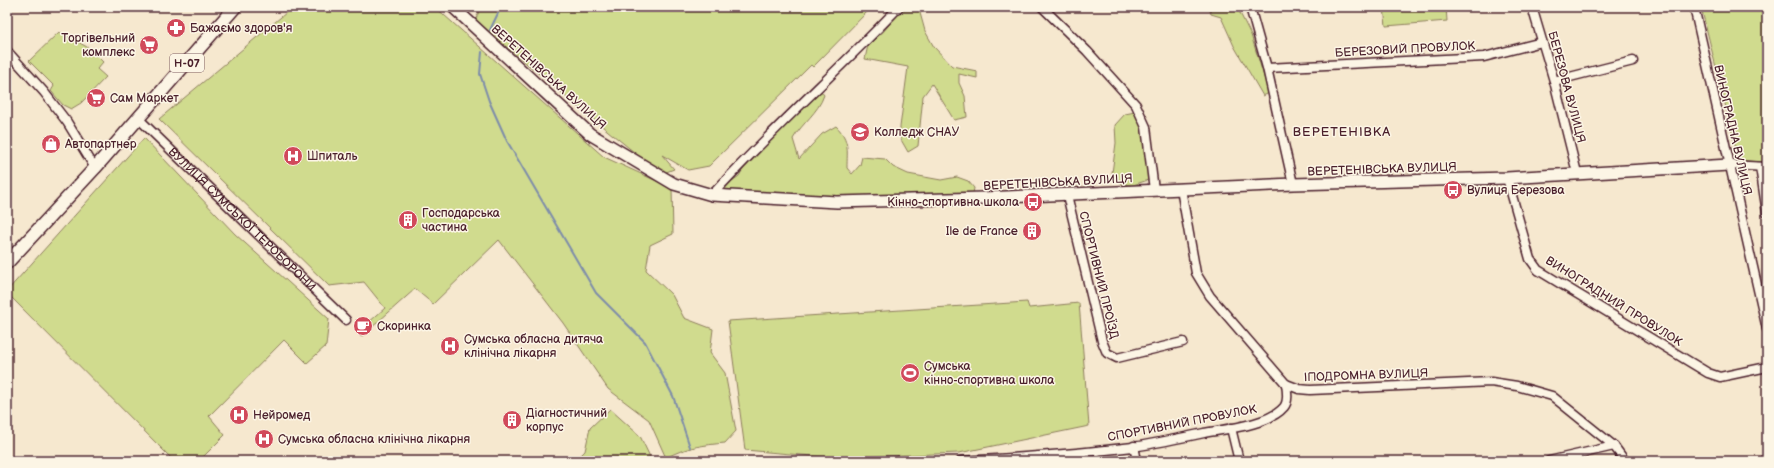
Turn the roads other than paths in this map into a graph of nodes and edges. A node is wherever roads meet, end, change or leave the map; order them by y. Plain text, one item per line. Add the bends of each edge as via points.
1 (235, 7) edge
2 (453, 7) edge
3 (899, 7) edge
4 (1042, 7) edge
5 (1250, 7) edge
6 (1532, 7) edge
7 (1694, 7) edge
8 (1542, 42) junction
9 (7, 51) edge
10 (1633, 61) dead end
11 (1267, 68) junction
12 (1554, 81) junction
13 (139, 118) junction
14 (1729, 165) junction
15 (1763, 167) edge
16 (95, 168) junction
17 (1577, 173) junction
18 (1507, 178) junction
19 (1293, 184) junction
20 (1154, 190) junction
21 (1181, 190) junction
22 (712, 195) junction
23 (1067, 195) junction
24 (1767, 213) edge
25 (7, 263) edge
26 (346, 320) dead end
27 (1767, 329) edge
28 (1183, 342) dead end
29 (1767, 367) edge
30 (1286, 384) junction
31 (1231, 428) junction
32 (1134, 446) junction
33 (1614, 446) junction
34 (1035, 459) edge
35 (961, 461) edge
36 (1137, 461) edge
37 (1239, 461) edge
38 (1549, 461) edge
39 (1624, 461) edge

1 - 13 main road, Н-07
2 - 22 street, ВЕРЕТЕНІВСЬКА ВУЛИЦЯ via 590,134 674,184
3 - 22 street via 858,50 747,156
4 - 20 street via 1087,51 1136,105 1146,127
5 - 11 street
6 - 8 street, БЕРЕЗОВА ВУЛИЦЯ
7 - 14 street, ВИНОГРАДНА ВУЛИЦЯ
8 - 11 street, БЕРЕЗОВИЙ ПРОВУЛОК via 1484,57
8 - 12 street, БЕРЕЗОВА ВУЛИЦЯ
9 - 16 street via 67,122
10 - 12 street
11 - 19 street
12 - 17 street, БЕРЕЗОВА ВУЛИЦЯ
13 - 16 main road, Н-07
13 - 26 street, ВУЛИЦЯ СУМСЬКОЇ ТЕРОБОРОНИ
14 - 15 street
14 - 17 street, ВЕРЕТЕНІВСЬКА ВУЛИЦЯ
14 - 27 street, ВИНОГРАДНА ВУЛИЦЯ
15 - 24 street
16 - 25 main road, Н-07
17 - 18 street, ВЕРЕТЕНІВСЬКА ВУЛИЦЯ
18 - 19 street, ВЕРЕТЕНІВСЬКА ВУЛИЦЯ
18 - 29 street, ВИНОГРАДНИЙ ПРОВУЛОК via 1530,259 1538,270 1708,373 1720,377
19 - 21 street, ВЕРЕТЕНІВСЬКА ВУЛИЦЯ
20 - 21 street, ВЕРЕТЕНІВСЬКА ВУЛИЦЯ
20 - 23 street, ВЕРЕТЕНІВСЬКА ВУЛИЦЯ
21 - 30 street, ІПОДРОМНА ВУЛИЦЯ via 1196,273 1210,296
22 - 23 street, ВЕРЕТЕНІВСЬКА ВУЛИЦЯ via 836,202
23 - 28 street, СПОРТИВНИЙ ПРОЇЗД via 1107,353 1118,358
30 - 31 street, СПОРТИВНИЙ ПРОВУЛОК via 1285,406 1265,419
30 - 33 street, ІПОДРОМНА ВУЛИЦЯ via 1310,390 1491,382 1517,386 1552,396
31 - 32 street, СПОРТИВНИЙ ПРОВУЛОК
31 - 37 street
32 - 34 street, СПОРТИВНИЙ ПРОВУЛОК
32 - 36 street
33 - 38 street
33 - 39 street, ІПОДРОМНА ВУЛИЦЯ
34 - 35 street, СПОРТИВНИЙ ПРОВУЛОК

